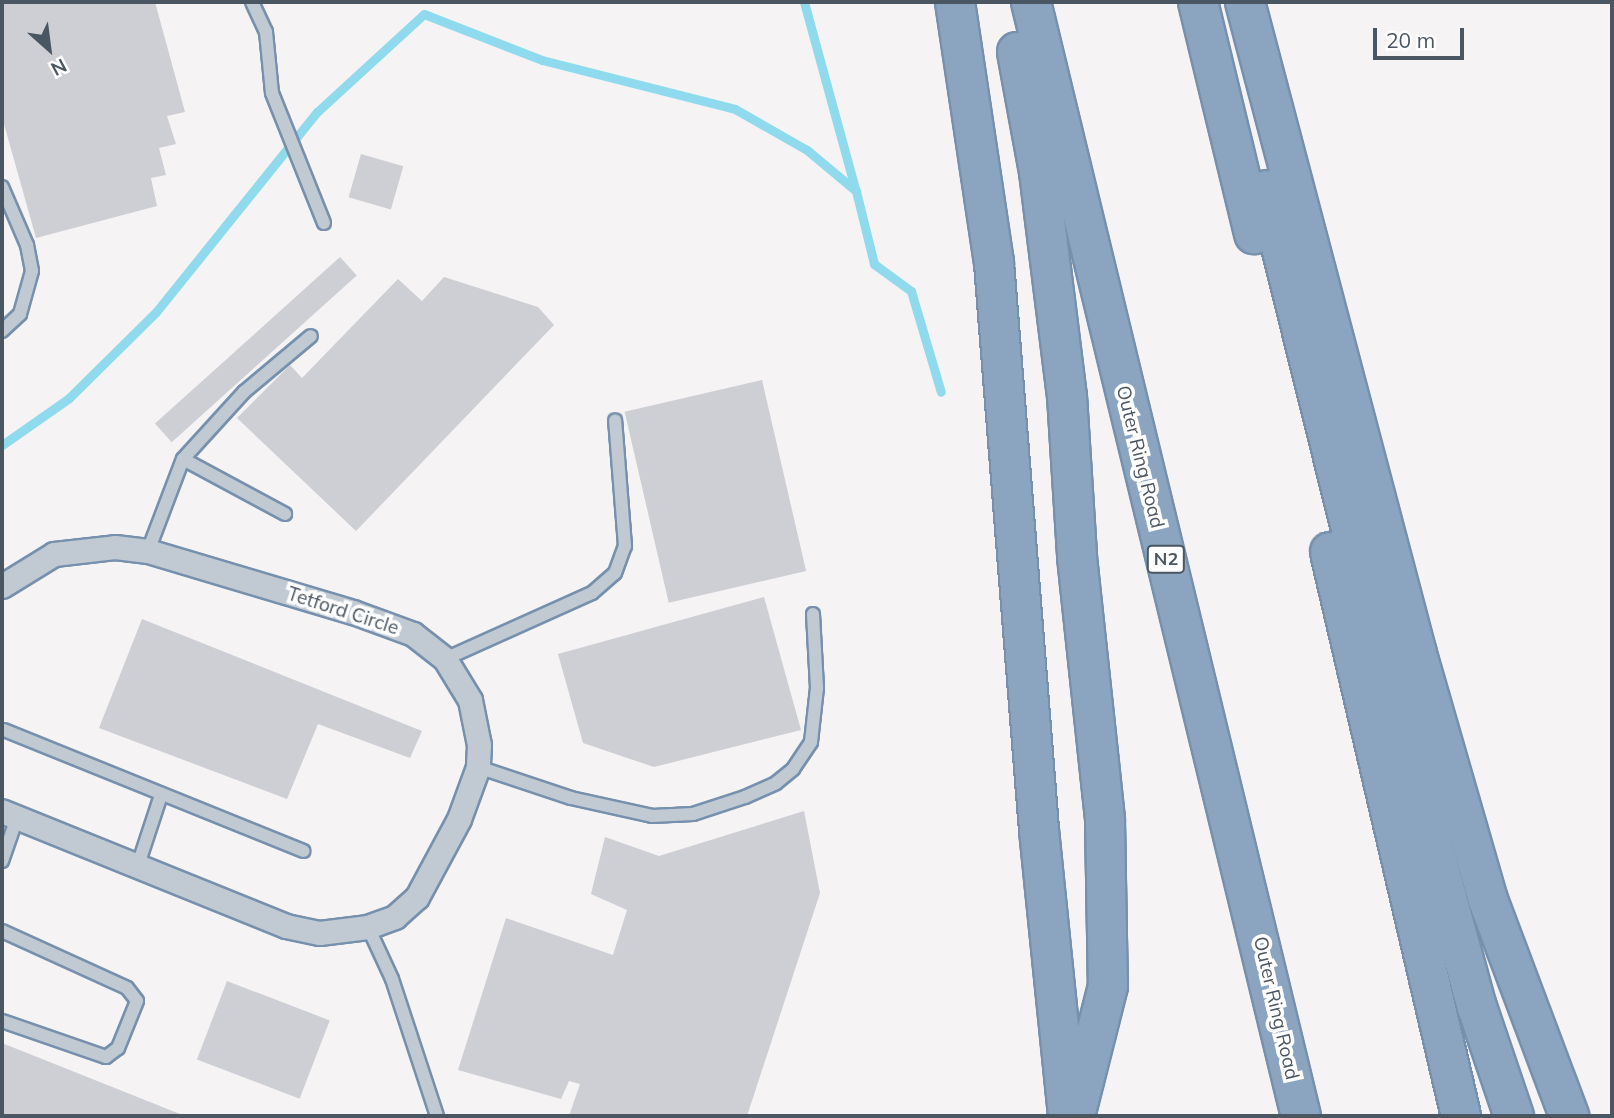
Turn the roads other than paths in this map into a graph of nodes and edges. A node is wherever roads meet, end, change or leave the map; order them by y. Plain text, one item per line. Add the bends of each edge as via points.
1 (252, 2) edge
2 (955, 2) edge
3 (1008, 2) edge
4 (1031, 2) edge
5 (1198, 2) edge
6 (1220, 2) edge
7 (1245, 2) edge
8 (2, 187) edge
9 (324, 223) dead end
10 (2, 331) edge
11 (311, 336) dead end
12 (615, 420) dead end
13 (183, 459) junction
14 (285, 514) dead end
15 (148, 551) junction
16 (2, 586) edge
17 (813, 614) dead end
18 (444, 659) junction
19 (4, 730) dead end
20 (478, 767) junction
21 (160, 795) junction
22 (10, 815) edge
23 (304, 851) dead end
24 (2, 860) edge
25 (137, 868) junction
26 (368, 927) junction
27 (2, 931) edge
28 (2, 1021) edge
29 (437, 1116) edge
30 (1068, 1116) edge
31 (1075, 1116) edge
32 (1301, 1116) edge
33 (1461, 1116) edge
34 (1514, 1116) edge
35 (1569, 1116) edge

1 - 9 lane via 266,32 272,93
2 - 30 highway via 994,263 1039,830
3 - 31 highway via 1039,172 1067,396 1077,557 1105,821 1108,986
4 - 32 highway, Outer Ring Road / N2
5 - 33 highway
6 - 34 highway via 1395,706 1477,1007
7 - 35 highway via 1417,654 1484,887
8 - 10 lane via 27,245 32,271 20,314
11 - 13 lane via 244,392
12 - 18 lane via 625,546 615,573 592,593
13 - 14 lane
13 - 15 lane
15 - 16 street, Tetford Circle via 68,551 31,564
15 - 18 street, Tetford Circle via 413,634
17 - 20 lane via 816,728 793,769 755,793 693,814 652,816 571,798
18 - 20 street, Tetford Circle via 470,700 479,745
19 - 21 lane
20 - 26 street, Tetford Circle via 459,819 417,897 395,917
21 - 23 lane
21 - 25 lane
22 - 24 lane
22 - 25 street, Tetford Circle
25 - 26 street, Tetford Circle via 286,926 319,933
26 - 29 lane via 392,979
27 - 28 lane via 127,988 137,1001 118,1048 106,1057

